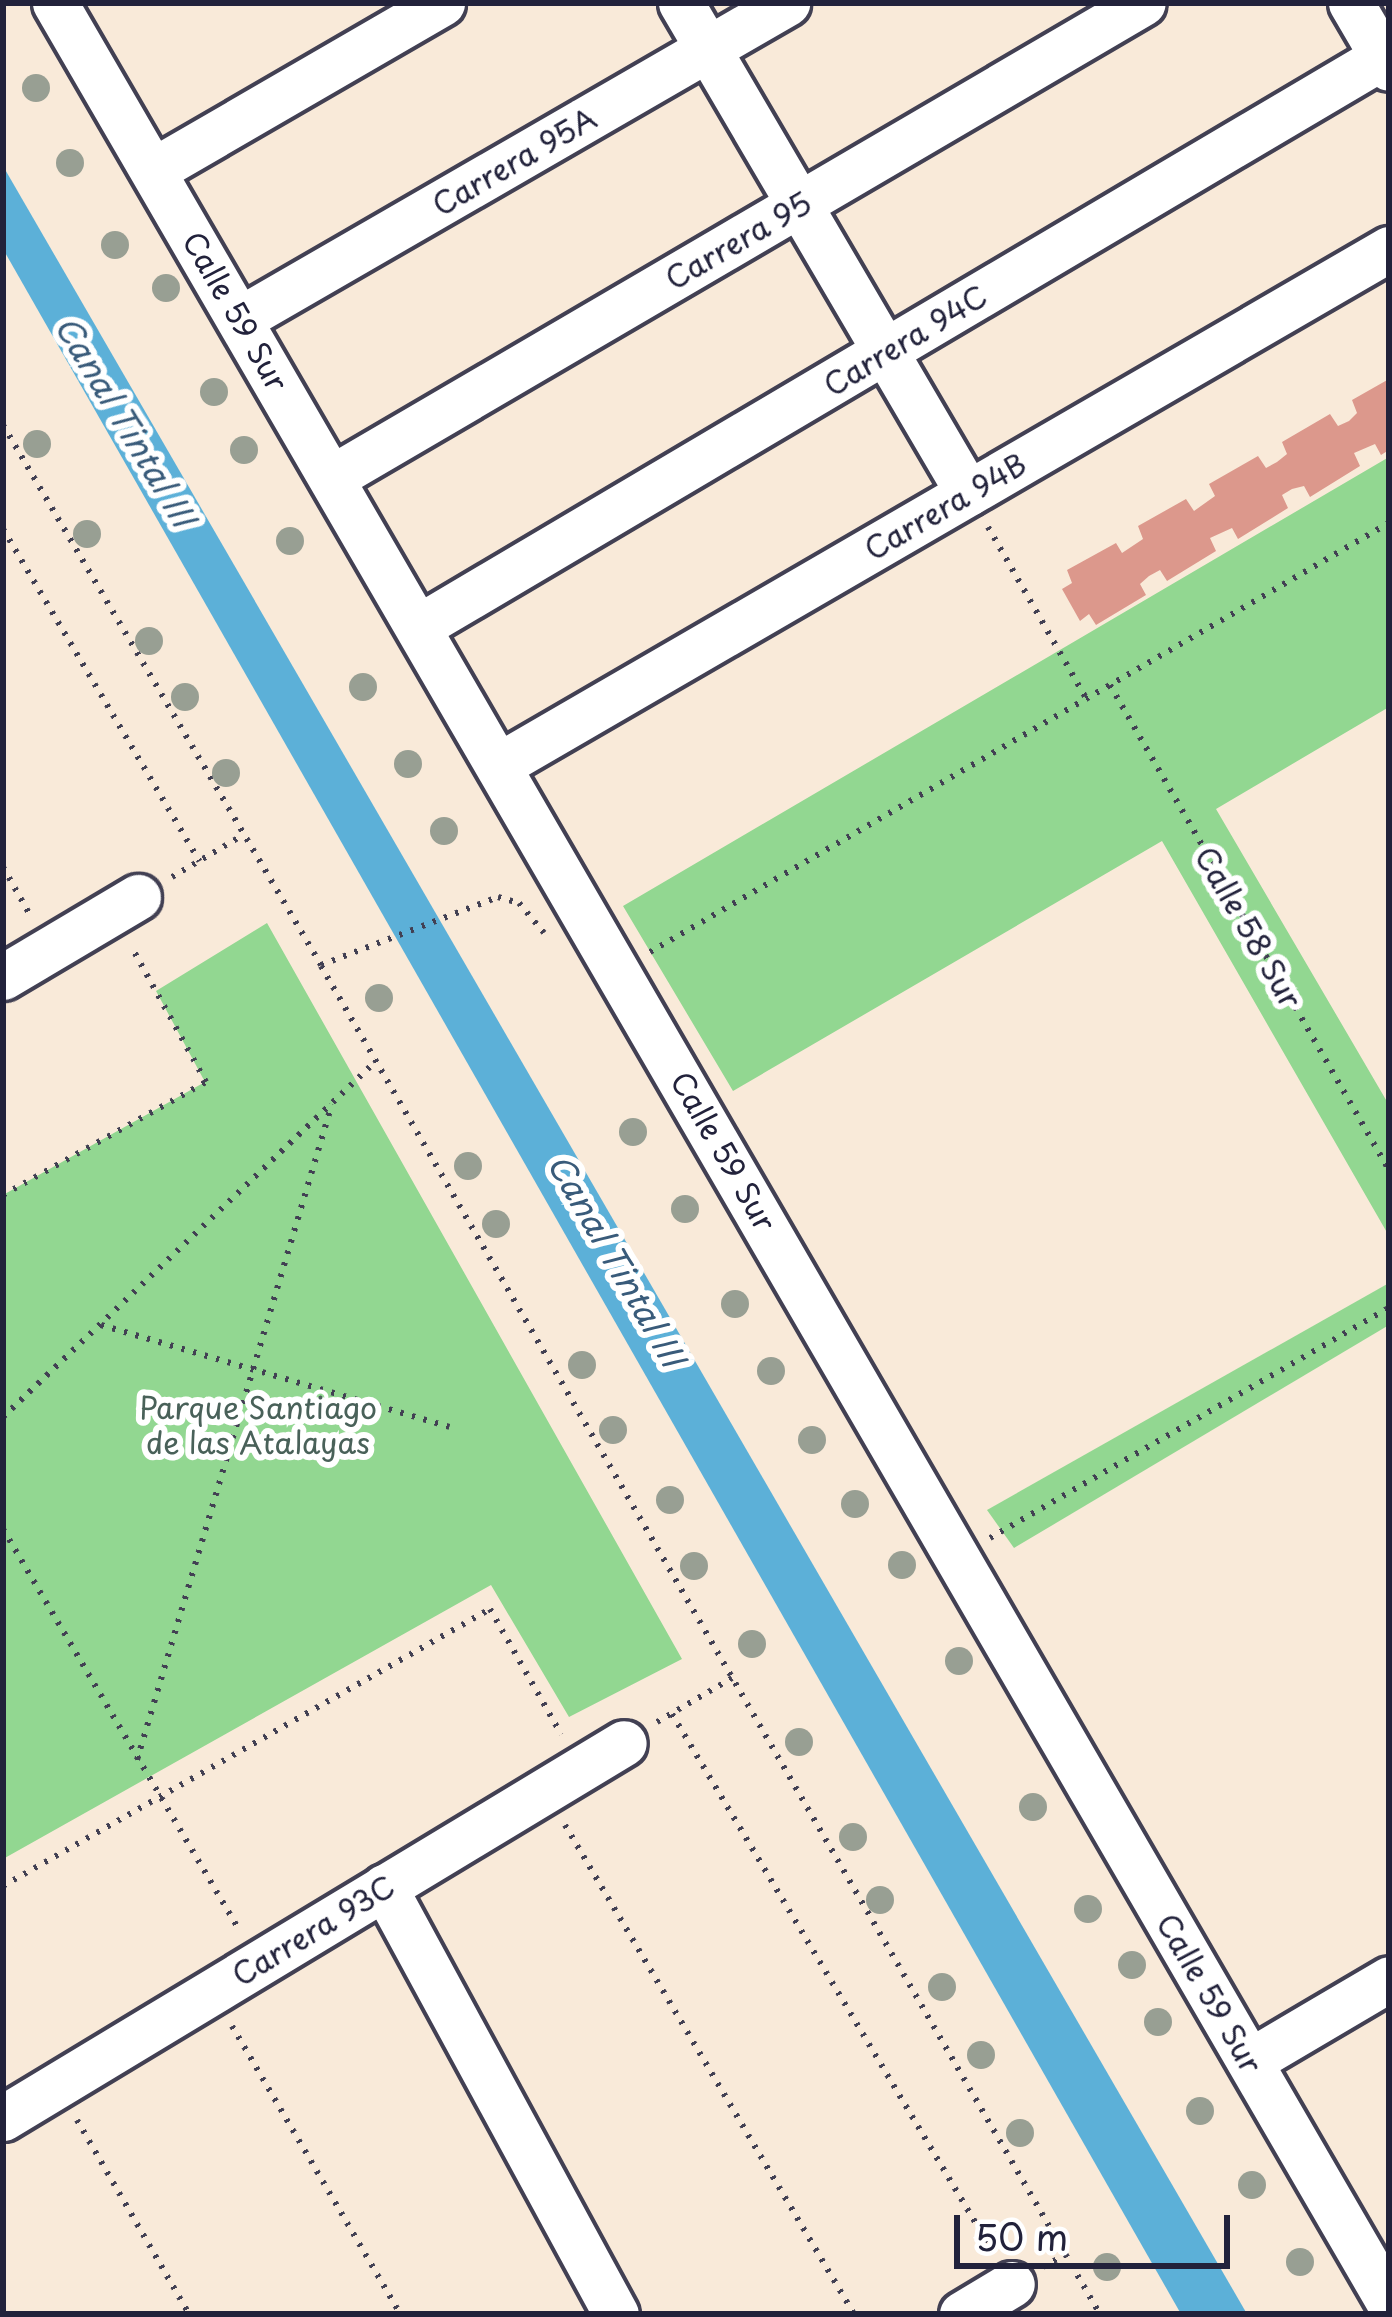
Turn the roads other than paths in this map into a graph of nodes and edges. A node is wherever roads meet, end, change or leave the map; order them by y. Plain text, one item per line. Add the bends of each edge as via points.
1 (442, 3) edge
2 (680, 3) edge
3 (787, 3) edge
4 (1143, 3) edge
5 (1352, 3) edge
6 (65, 6) edge
7 (707, 49) junction
8 (1387, 59) edge
9 (154, 170) junction
10 (799, 204) junction
11 (1389, 248) edge
12 (241, 319) junction
13 (885, 351) junction
14 (334, 477) junction
15 (968, 493) junction
16 (420, 626) junction
17 (501, 764) junction
18 (125, 905) road end
19 (3, 977) edge
20 (624, 1743) road end
21 (384, 1887) junction
22 (1389, 1978) edge
23 (1250, 2061) junction
24 (3, 2118) edge
25 (1012, 2284) road end
26 (1389, 2302) edge
27 (616, 2314) edge
28 (962, 2314) edge

1 - 9 street
2 - 7 street
3 - 7 street, Carrera 95A
4 - 10 street, Carrera 95
5 - 8 street
6 - 9 street, Calle 59 Sur
7 - 10 street
7 - 12 street, Carrera 95A
8 - 13 street, Carrera 94C
9 - 12 street, Calle 59 Sur
10 - 13 street
10 - 14 street, Carrera 95
11 - 15 street, Carrera 94B
12 - 14 street, Calle 59 Sur
13 - 15 street
13 - 16 street, Carrera 94C
14 - 16 street, Calle 59 Sur
15 - 17 street, Carrera 94B
16 - 17 street, Calle 59 Sur
17 - 23 street, Calle 59 Sur
18 - 19 street
20 - 21 street, Carrera 93C
21 - 24 street, Carrera 93C
21 - 27 street
22 - 23 street
23 - 26 street, Calle 59 Sur
25 - 28 street

